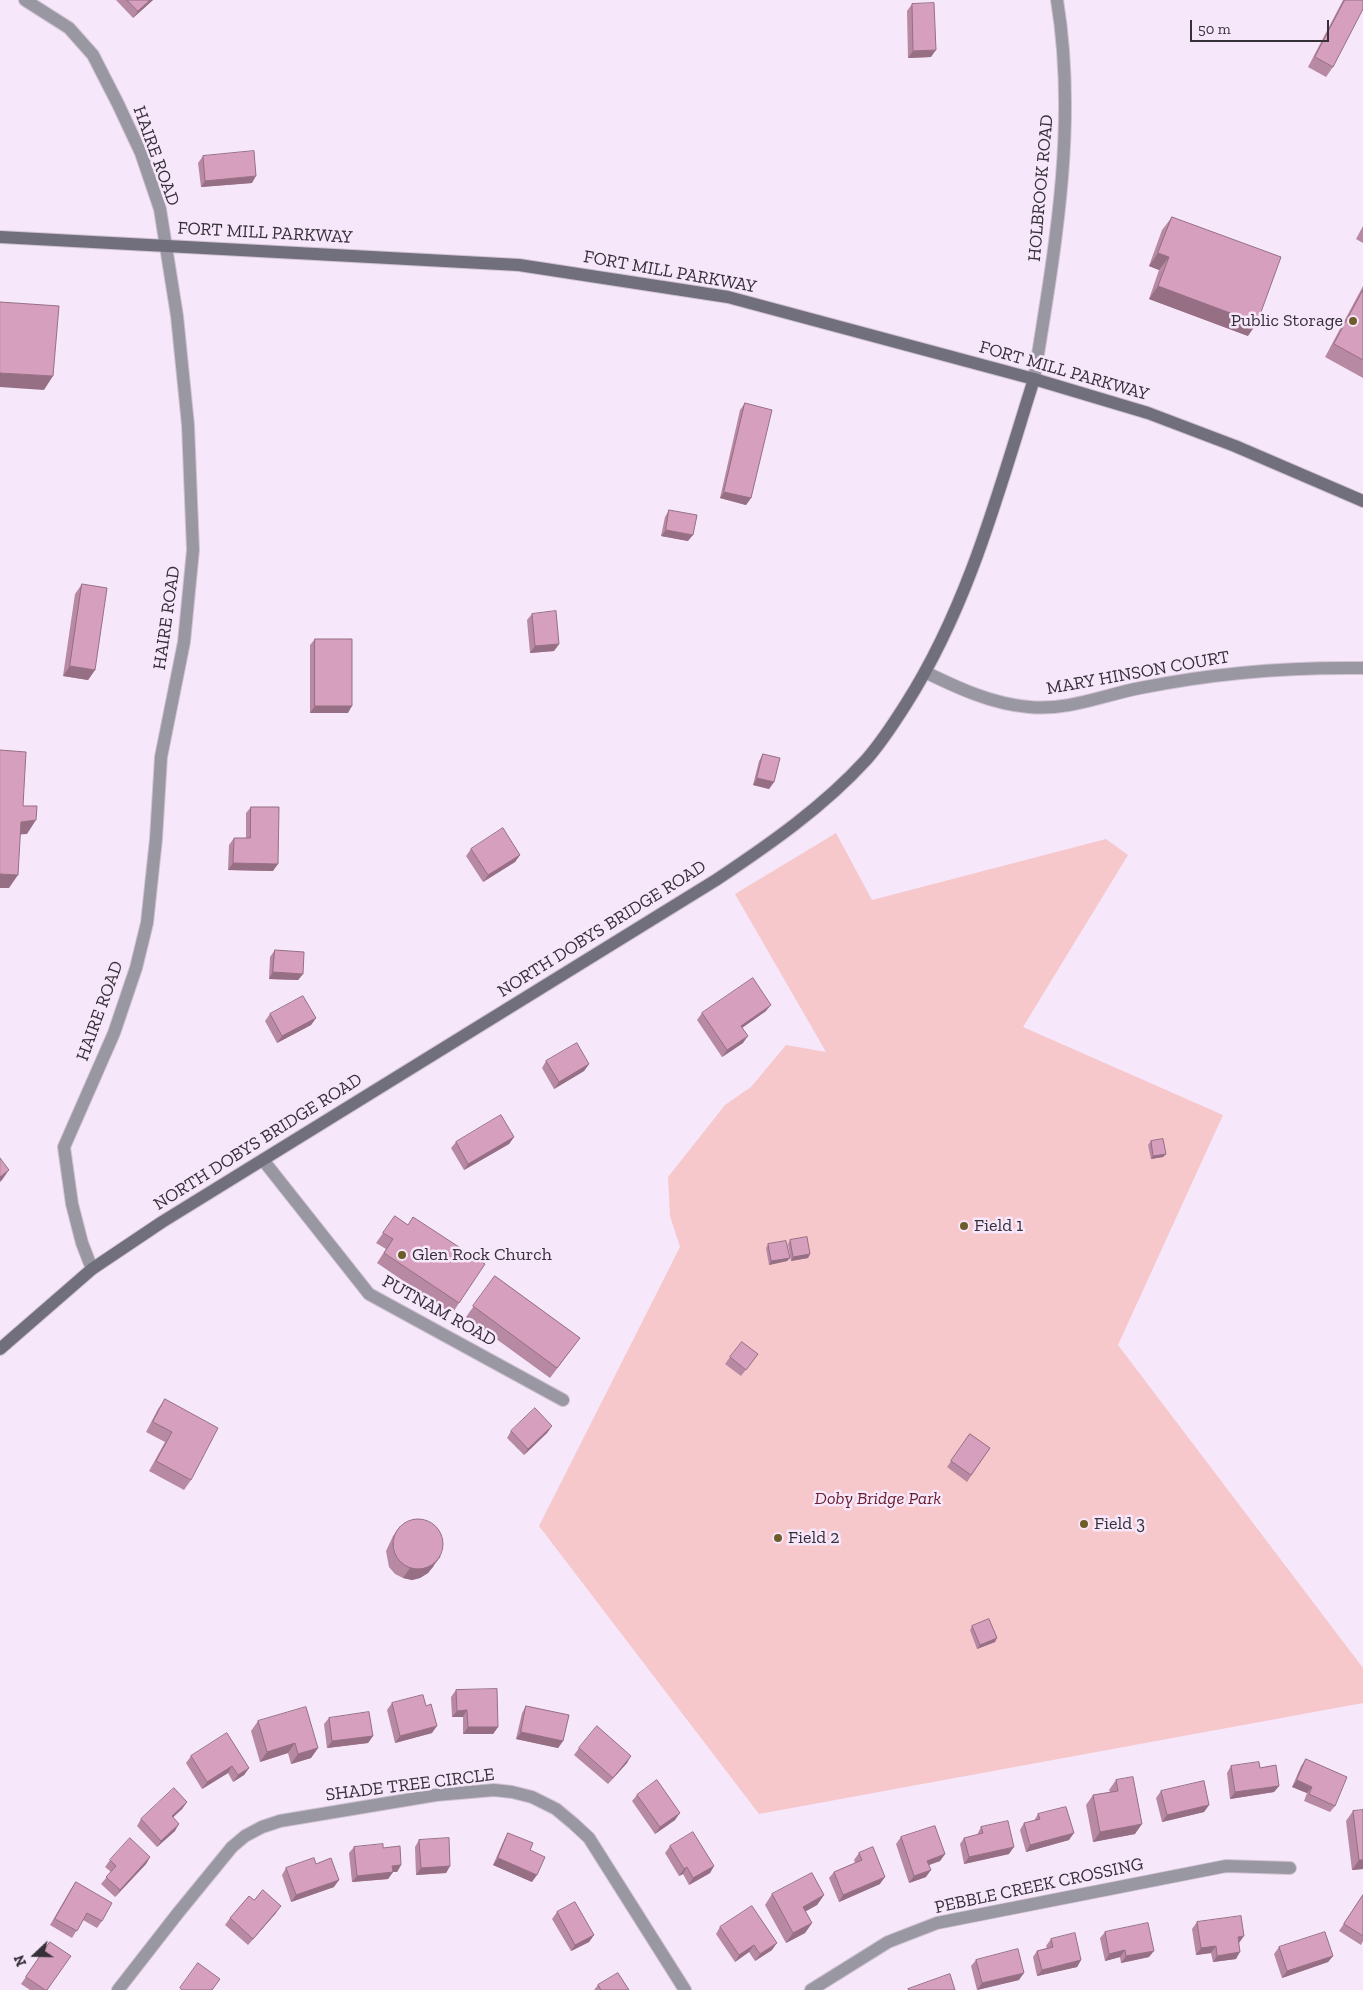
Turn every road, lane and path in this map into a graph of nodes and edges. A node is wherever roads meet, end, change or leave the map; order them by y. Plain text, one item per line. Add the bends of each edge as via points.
1 (25, 0) edge
2 (1057, 0) edge
3 (0, 236) edge
4 (166, 246) junction
5 (1034, 379) junction
6 (1363, 501) edge
7 (1363, 668) edge
8 (925, 672) junction
9 (263, 1160) junction
10 (92, 1269) junction
11 (0, 1349) edge
12 (563, 1400) dead end
13 (1290, 1868) dead end
14 (118, 1990) edge
15 (685, 1990) edge
16 (810, 1990) edge

1 - 4 street, HAIRE ROAD via 69,28 93,55 141,153 160,209
2 - 5 street, HOLBROOK ROAD via 1066,101 1063,169 1056,241
3 - 4 street, FORT MILL PARKWAY
4 - 5 street, FORT MILL PARKWAY via 519,265 718,295
4 - 10 street, HAIRE ROAD via 188,426 193,550 184,642 161,757 147,923 136,968 114,1032 64,1147 75,1213
5 - 6 street, FORT MILL PARKWAY via 1148,413
5 - 8 street, NORTH DOBYS BRIDGE ROAD via 975,561 942,642
7 - 8 street, MARY HINSON COURT via 1290,668 1180,681 1050,708 1000,703
8 - 9 street, NORTH DOBYS BRIDGE ROAD via 868,758 845,782 785,832 716,880
9 - 10 street, NORTH DOBYS BRIDGE ROAD
9 - 12 street, PUTNAM ROAD via 369,1294
10 - 11 street, NORTH DOBYS BRIDGE ROAD
13 - 16 street, PEBBLE CREEK CROSSING via 1226,1866 937,1923 888,1942
14 - 15 street, SHADE TREE CIRCLE via 178,1912 245,1836 297,1816 436,1795 494,1790 532,1797 548,1805 589,1838

